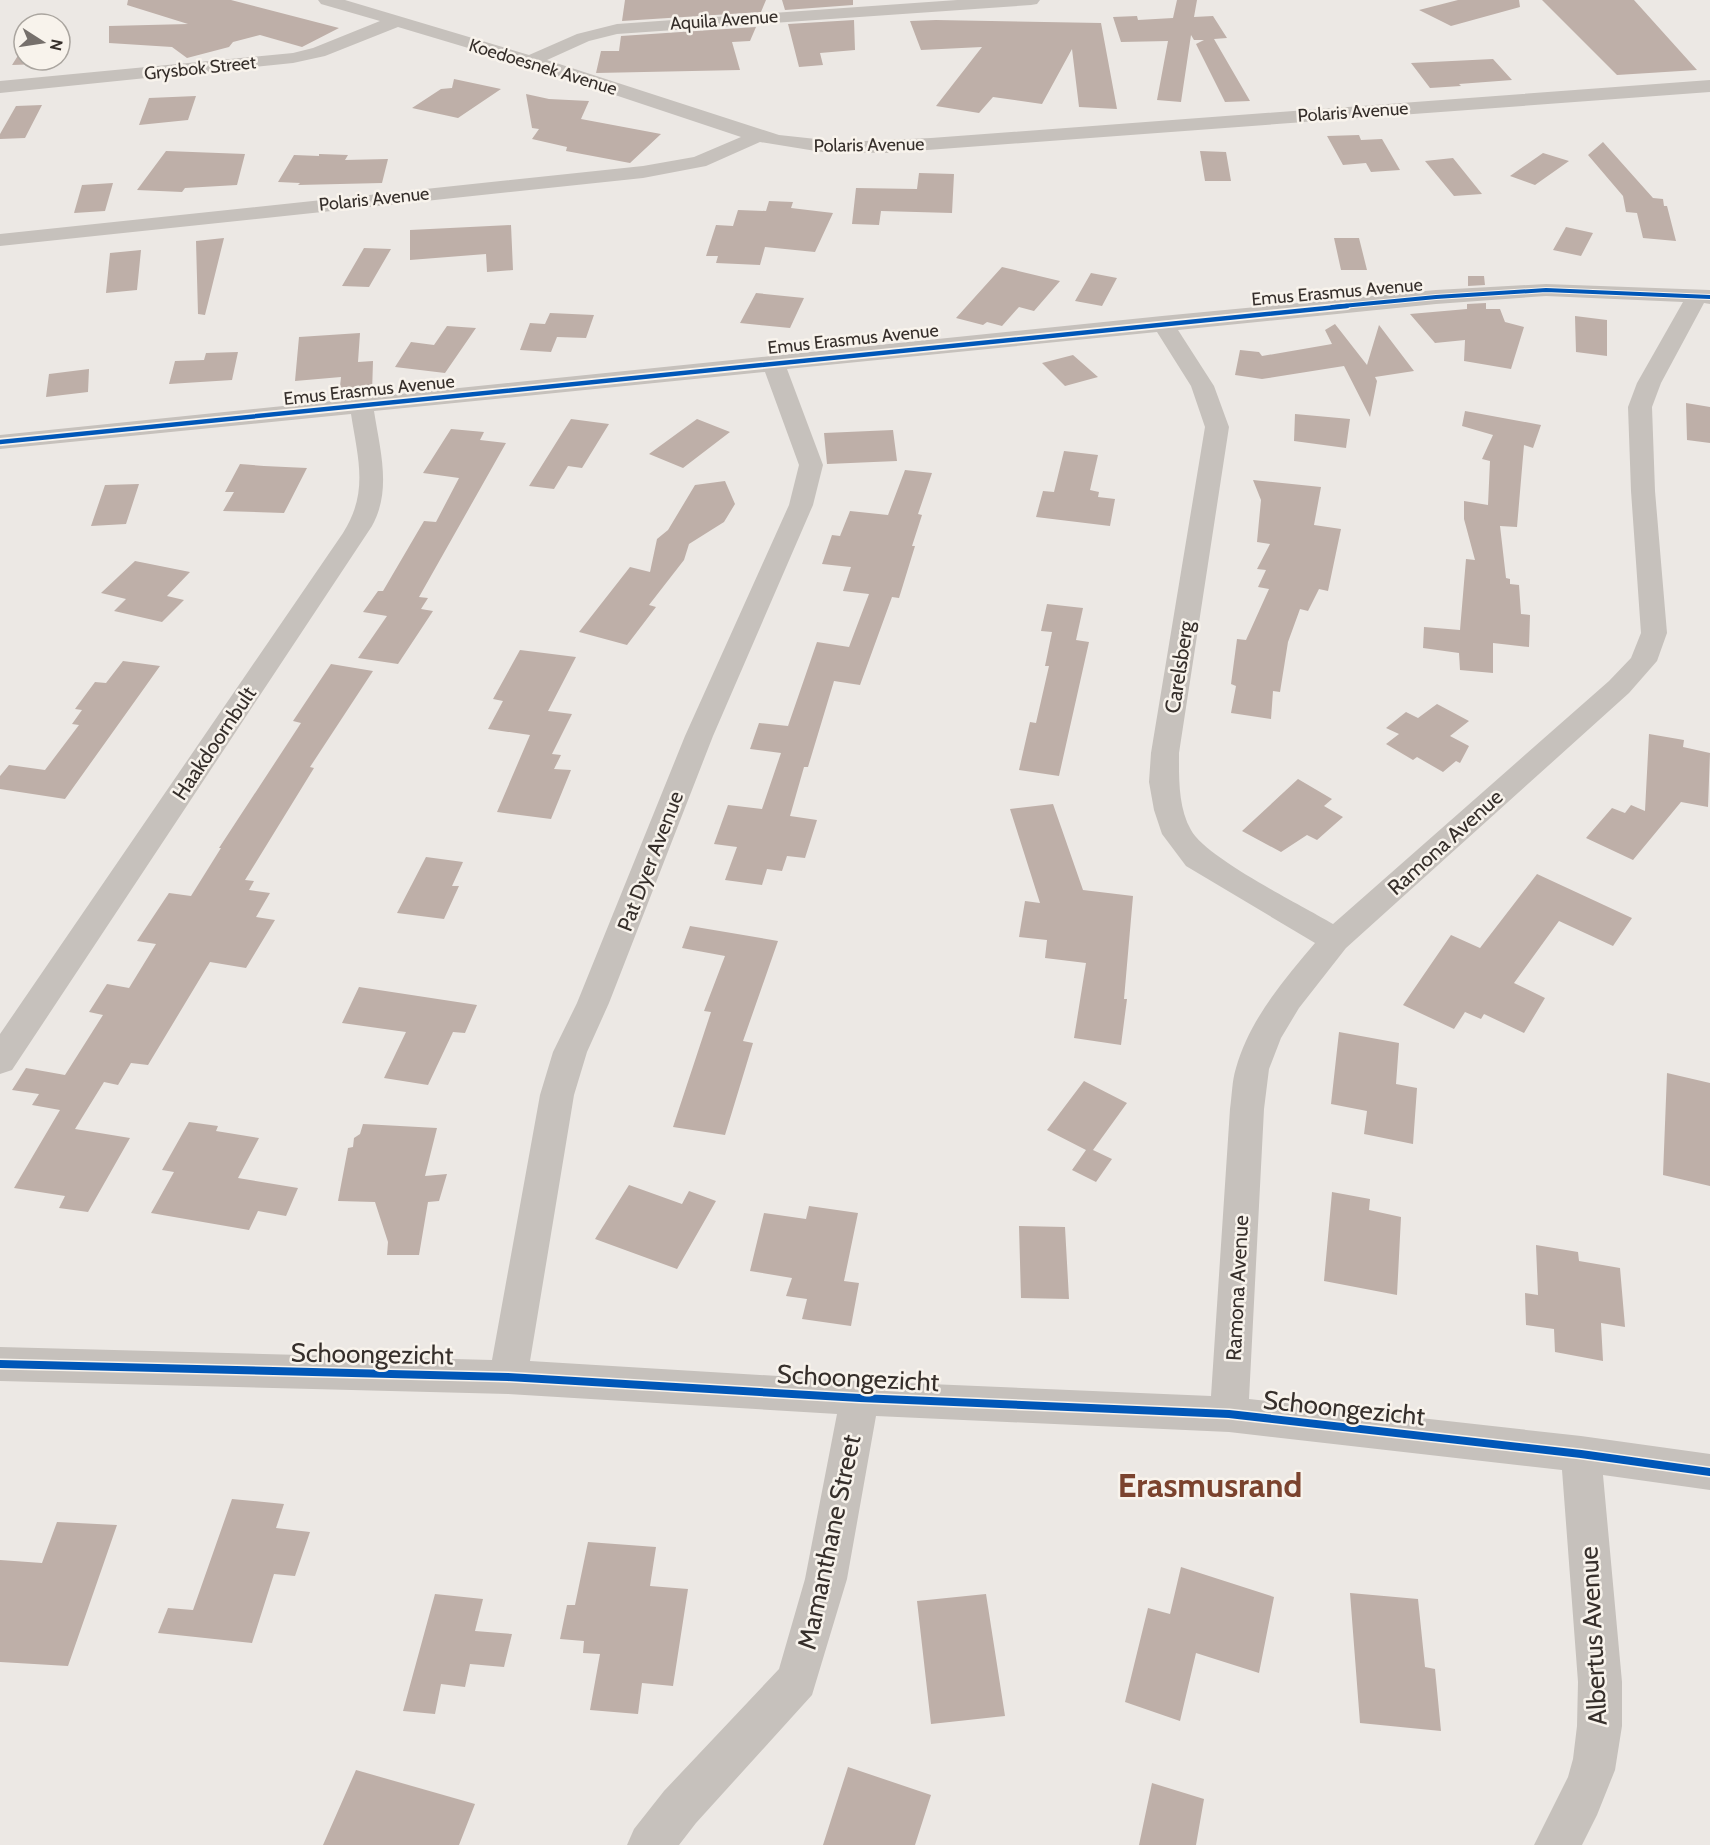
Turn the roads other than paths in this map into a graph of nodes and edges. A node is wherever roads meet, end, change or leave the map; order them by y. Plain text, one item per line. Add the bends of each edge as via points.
1 (327, 0) edge
2 (1030, 0) edge
3 (394, 22) junction
4 (531, 61) junction
5 (1710, 86) edge
6 (0, 87) edge
7 (758, 136) junction
8 (0, 240) edge
9 (1703, 297) edge
10 (1162, 323) junction
11 (773, 363) junction
12 (362, 406) junction
13 (0, 442) edge
14 (1335, 940) junction
15 (0, 1061) edge
16 (0, 1364) edge
17 (507, 1377) junction
18 (860, 1398) junction
19 (1229, 1414) junction
20 (1581, 1454) junction
21 (1710, 1472) edge
22 (650, 1845) edge
23 (1557, 1845) edge

1 - 3 street, Koedoesnek Avenue
2 - 4 street, Aquila Avenue via 616,29 574,40
3 - 4 street, Koedoesnek Avenue
3 - 6 street, Grysbok Street via 319,52 293,58
4 - 7 street, Koedoesnek Avenue
5 - 7 street, Polaris Avenue via 871,148 806,146
7 - 8 street, Polaris Avenue via 699,162 644,172
9 - 10 street, Emus Erasmus Avenue via 1546,290
9 - 14 street, Ramona Avenue via 1649,383 1640,407 1654,633 1642,661 1619,687
10 - 11 street, Emus Erasmus Avenue
10 - 14 street, Carelsberg via 1207,395 1217,427 1165,753 1164,782 1169,810 1177,834 1197,858
11 - 12 street, Emus Erasmus Avenue
11 - 17 street, Pat Dyer Avenue via 808,454 808,484 699,736 594,1004 570,1053 553,1116
12 - 13 street, Emus Erasmus Avenue
12 - 15 street, Haakdoornbult via 371,485 366,514
14 - 19 street, Ramona Avenue via 1287,999 1265,1036 1252,1069
16 - 17 street, Schoongezicht
17 - 18 street, Schoongezicht
18 - 19 street, Schoongezicht
18 - 22 street, Mamanthane Street via 826,1579 797,1680
19 - 20 street, Schoongezicht
20 - 21 street, Schoongezicht
20 - 23 street, Albertus Avenue via 1600,1713 1594,1768

